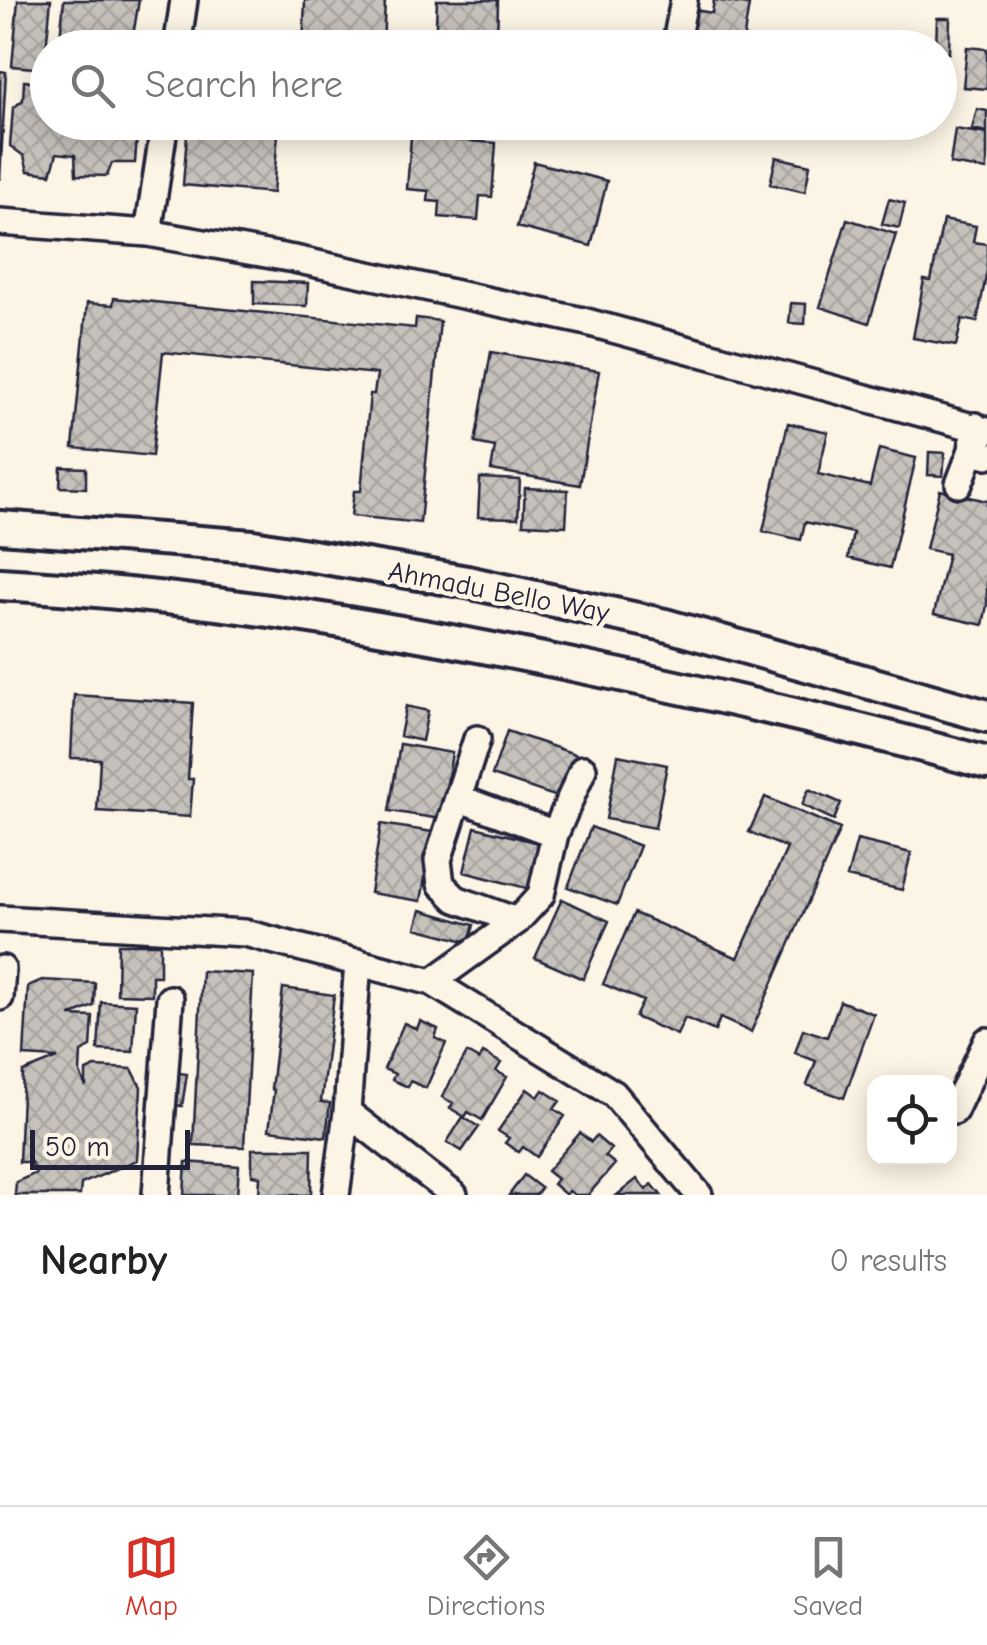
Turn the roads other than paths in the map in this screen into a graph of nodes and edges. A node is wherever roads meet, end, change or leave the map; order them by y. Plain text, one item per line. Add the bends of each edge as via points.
1 (184, 0) edge
2 (684, 0) edge
3 (180, 30) edge
4 (678, 30) edge
5 (162, 140) edge
6 (0, 222) edge
7 (148, 233) junction
8 (980, 440) edge
9 (959, 484) dead end
10 (0, 527) edge
11 (0, 584) edge
12 (987, 716) edge
13 (477, 740) dead end
14 (987, 763) edge
15 (583, 769) dead end
16 (458, 798) junction
17 (555, 834) junction
18 (0, 919) edge
19 (517, 922) junction
20 (358, 962) junction
21 (2, 969) edge
22 (432, 982) junction
23 (0, 998) edge
24 (170, 999) dead end
25 (987, 1041) edge
26 (957, 1105) edge
27 (347, 1112) junction
28 (156, 1195) edge
29 (336, 1195) edge
30 (454, 1195) edge
31 (700, 1195) edge

1 - 3 street
2 - 4 street
5 - 7 street
6 - 7 street
7 - 8 street via 583,321
8 - 9 street
10 - 12 main road, Ahmadu Bello Way via 253,546 467,582 666,625
11 - 14 main road, Ahmadu Bello Way via 243,606 461,642
13 - 16 street
15 - 17 street
16 - 17 street
16 - 19 street via 438,860 441,884 456,899
17 - 19 street via 541,895
18 - 20 street via 244,933
19 - 22 street
20 - 22 street
20 - 27 street
21 - 23 street
22 - 31 street via 614,1094
24 - 28 street
25 - 26 street
27 - 29 street
27 - 30 street

